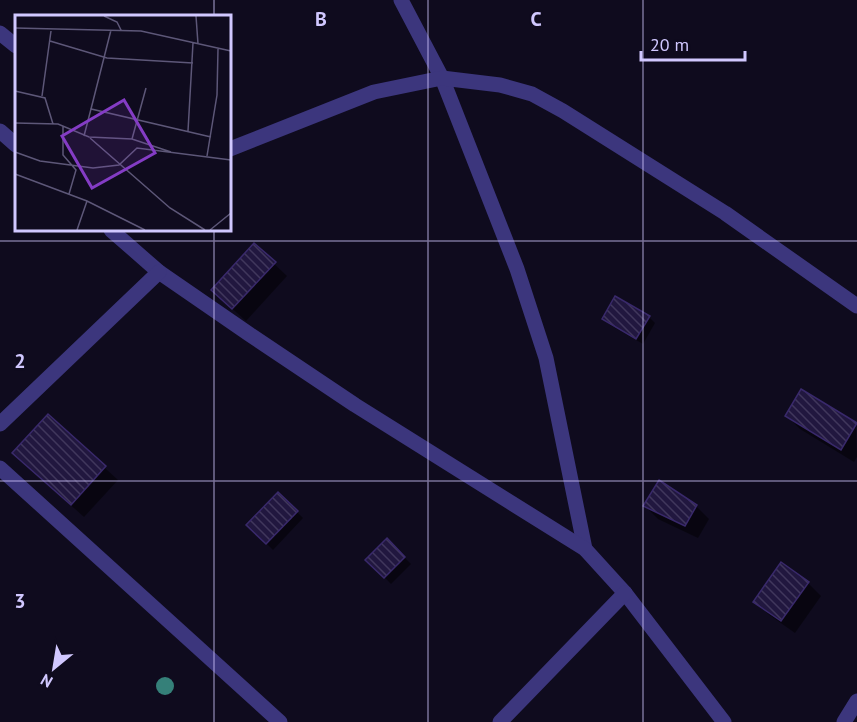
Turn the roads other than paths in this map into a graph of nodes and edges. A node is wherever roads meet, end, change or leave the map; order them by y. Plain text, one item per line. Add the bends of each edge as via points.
1 (401, 0) edge
2 (0, 33) edge
3 (15, 45) edge
4 (442, 78) junction
5 (0, 130) edge
6 (15, 144) edge
7 (231, 149) edge
8 (112, 231) edge
9 (159, 272) junction
10 (857, 306) edge
11 (0, 424) edge
12 (0, 468) edge
13 (585, 549) junction
14 (625, 593) junction
15 (857, 701) edge
16 (280, 722) edge
17 (500, 722) edge
18 (724, 722) edge
19 (844, 722) edge

1 - 4 street
2 - 3 street
4 - 7 street via 374,92
4 - 10 street via 500,85 532,94 563,111 725,213
4 - 13 street via 495,208 546,358
5 - 6 street
8 - 9 street
9 - 11 street
9 - 13 street via 355,405
12 - 16 street
13 - 14 street
14 - 17 street
14 - 18 street
15 - 19 street

